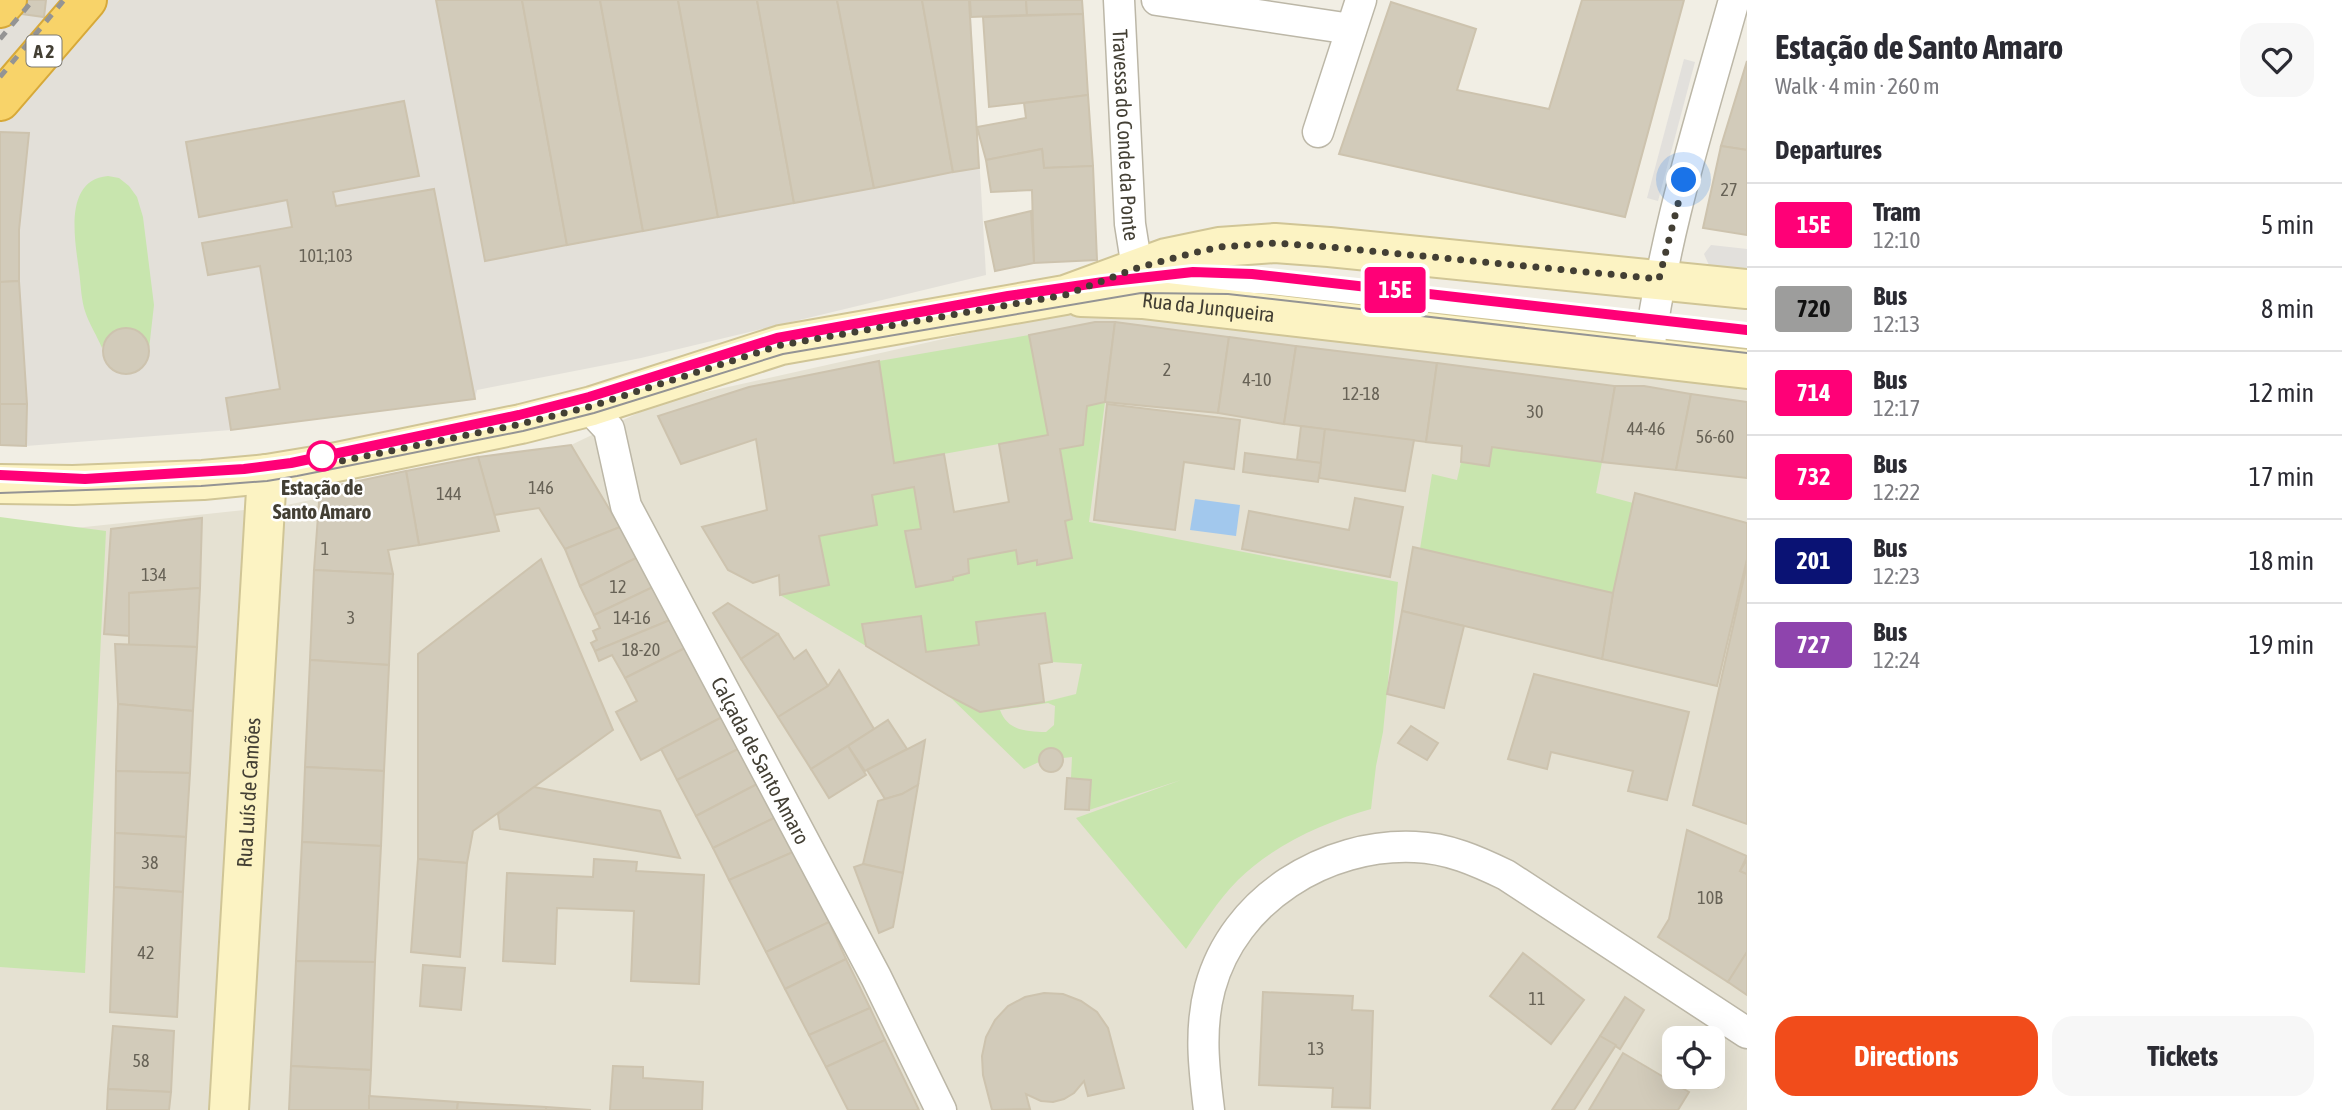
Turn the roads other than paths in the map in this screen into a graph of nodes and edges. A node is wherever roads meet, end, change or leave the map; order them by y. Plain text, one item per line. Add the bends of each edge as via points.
1 (7, 0) edge
2 (87, 0) edge
3 (1119, 0) edge
4 (1157, 0) edge
5 (1362, 0) edge
6 (1734, 0) edge
7 (0, 8) edge
8 (1351, 29) junction
9 (0, 101) edge
10 (1318, 132) dead end
11 (1659, 279) junction
12 (1139, 284) junction
13 (1747, 289) edge
14 (1747, 341) edge
15 (1649, 344) junction
16 (1747, 369) edge
17 (592, 406) junction
18 (267, 474) junction
19 (0, 484) edge
20 (1747, 1033) edge
21 (229, 1110) edge
22 (941, 1110) edge
23 (1209, 1110) edge

1 - 7 highway
2 - 9 highway, A 2
3 - 12 street, Travessa do Conde da Ponte via 1130,224
4 - 8 street
5 - 8 street
6 - 11 street
8 - 10 street
11 - 12 main road, Rua da Junqueira via 1275,243 1219,247 1166,258
11 - 13 main road, Rua da Junqueira
11 - 15 street
12 - 15 main road, Rua da Junqueira
12 - 17 main road, Rua da Junqueira via 781,345
14 - 15 lane
15 - 16 main road, Rua da Junqueira
17 - 18 main road, Rua da Junqueira
17 - 22 street, Calçada de Santo Amaro via 609,429 626,506 876,977
18 - 19 main road, Rua da Junqueira via 73,485
18 - 21 main road, Rua Luís de Camões
20 - 23 street via 1506,875 1447,851 1384,848 1352,853 1294,878 1235,935 1221,960 1205,1013 1202,1040

